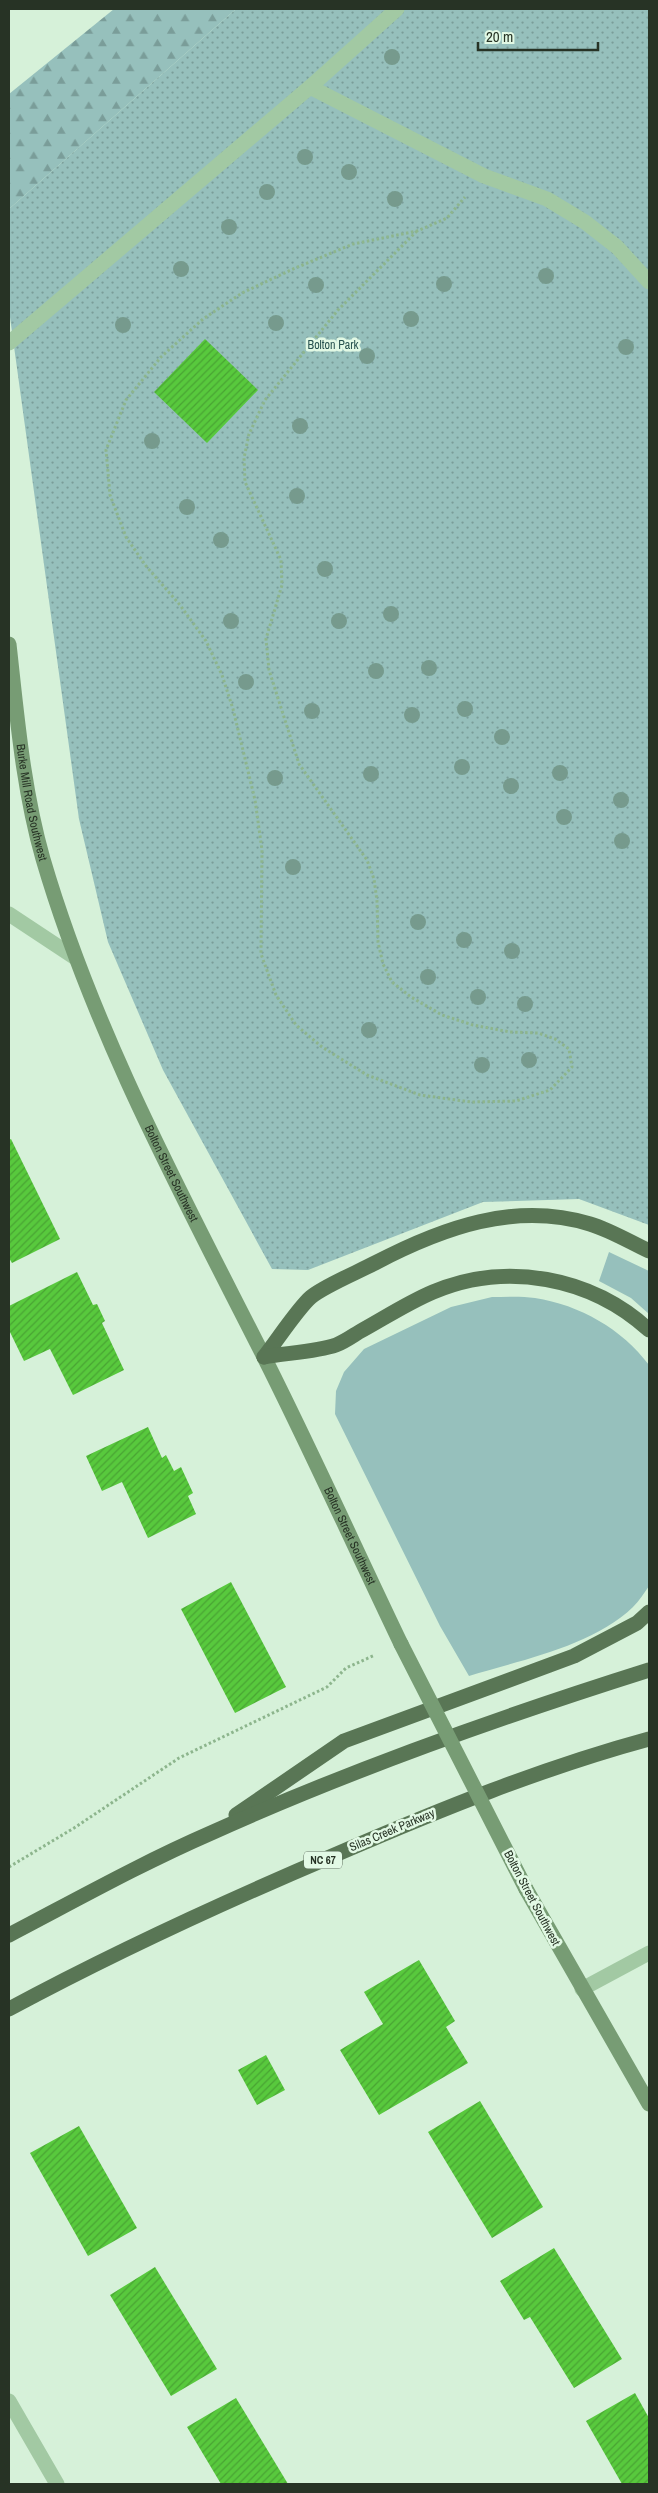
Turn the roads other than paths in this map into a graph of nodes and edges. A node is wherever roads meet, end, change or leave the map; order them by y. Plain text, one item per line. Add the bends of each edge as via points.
1 (397, 9) edge
2 (310, 87) junction
3 (649, 282) edge
4 (9, 343) edge
5 (9, 644) edge
6 (9, 914) edge
7 (74, 957) junction
8 (649, 1251) edge
9 (649, 1330) edge
10 (264, 1357) junction
11 (649, 1612) edge
12 (649, 1670) edge
13 (649, 1738) edge
14 (210, 1833) junction
15 (9, 1935) edge
16 (649, 1953) edge
17 (582, 1989) junction
18 (9, 2009) edge
19 (649, 2104) edge
20 (9, 2401) edge
21 (57, 2484) edge

1 - 2 street
2 - 3 street via 484,176 546,199 617,246
2 - 4 street
5 - 7 street, Burke Mill Road Southwest via 23,759 42,856
6 - 7 street
7 - 10 street, Bolton Street Southwest via 166,1166
8 - 10 main road via 591,1224 560,1218 529,1214 470,1223 385,1258 311,1297
9 - 10 main road via 629,1312 601,1295 568,1284 530,1277 496,1277 460,1282 431,1293 335,1346
10 - 17 street, Bolton Street Southwest, bridge via 401,1644 526,1889
11 - 14 main road via 637,1623 574,1656 344,1741
12 - 14 main road via 520,1710 439,1740
13 - 18 main road, Silas Creek Parkway / NC 67 via 487,1791 411,1822 240,1895
14 - 15 main road
16 - 17 street
17 - 19 street, Bolton Street Southwest
20 - 21 street

